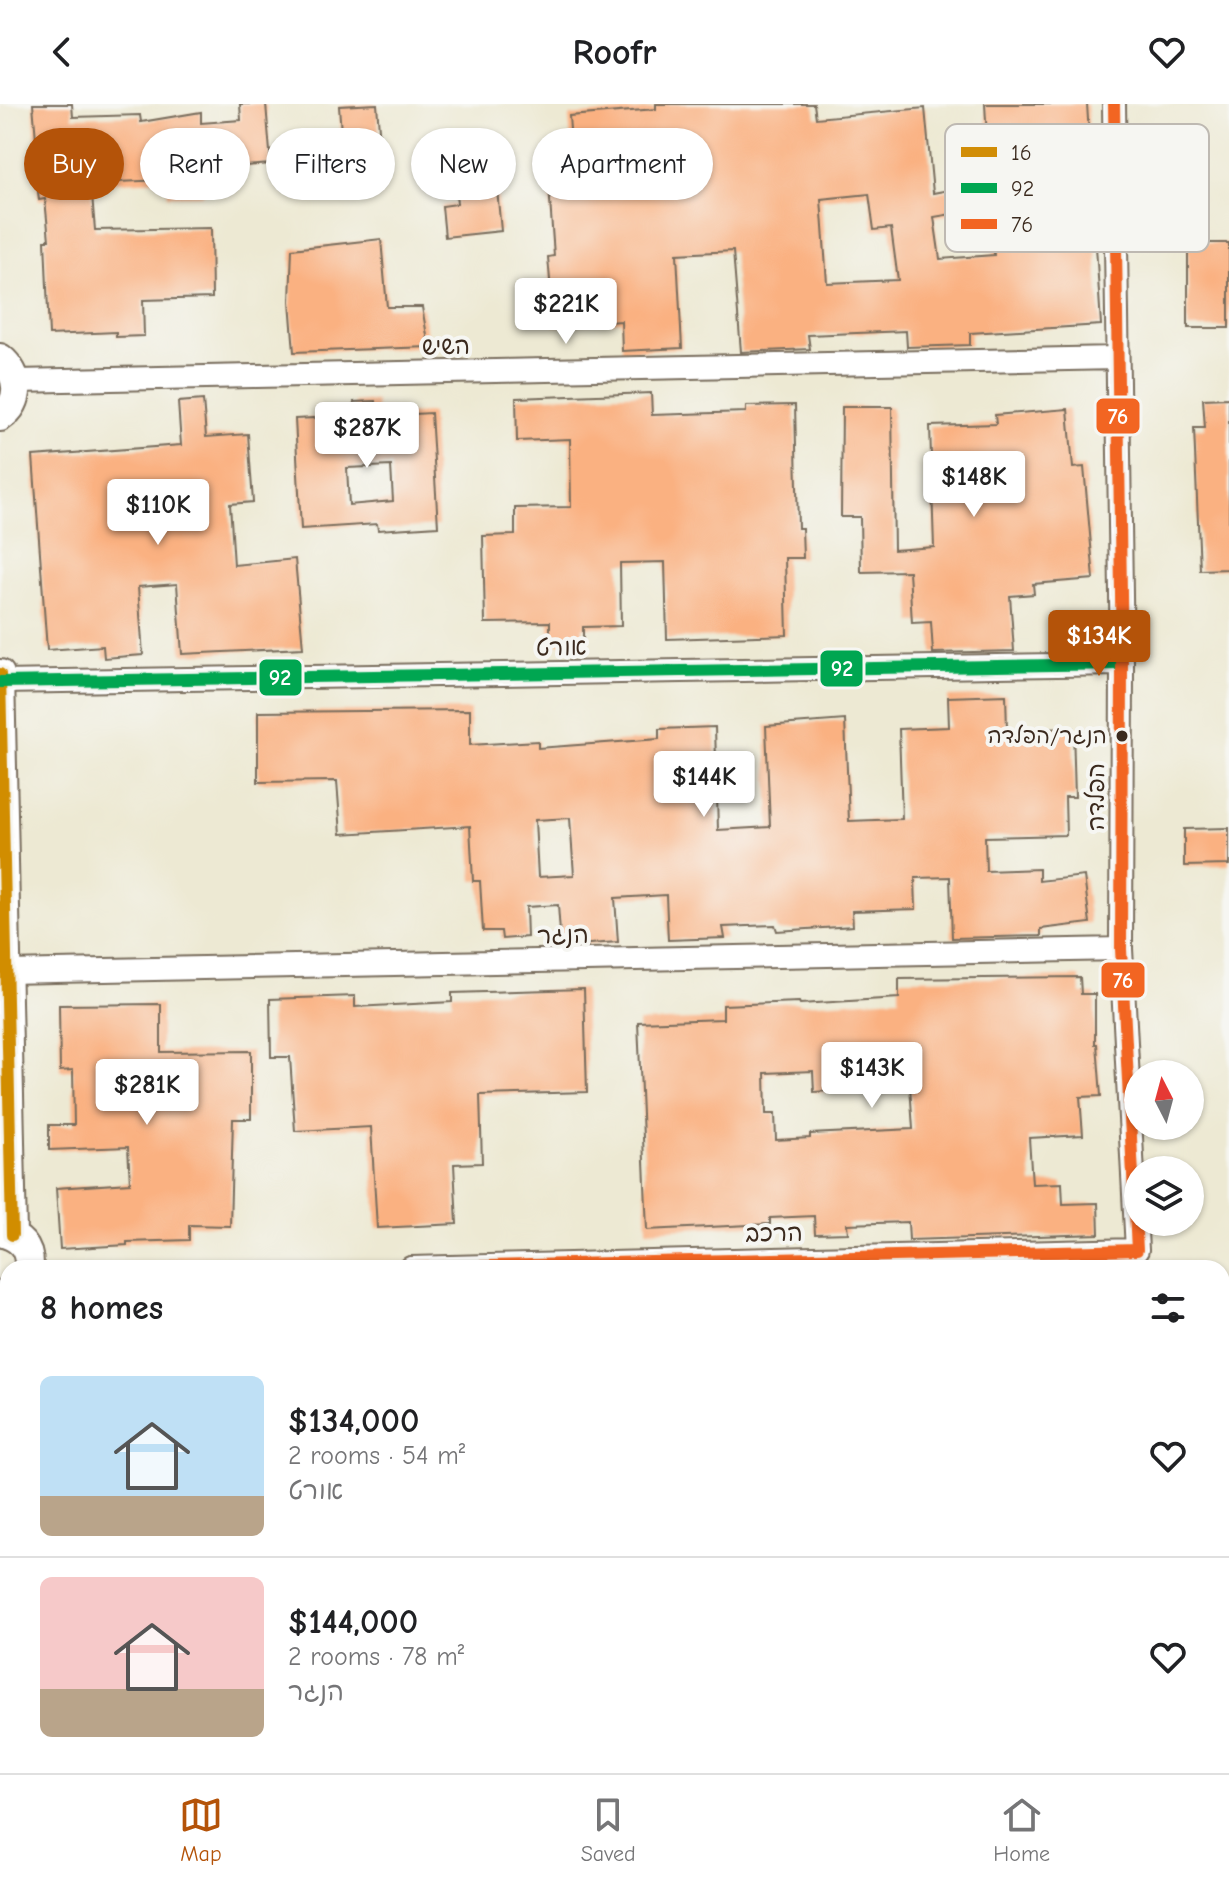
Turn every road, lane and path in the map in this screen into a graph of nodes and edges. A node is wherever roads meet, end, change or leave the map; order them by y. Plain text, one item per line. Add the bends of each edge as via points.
1 (1114, 104) edge
2 (1114, 124) edge
3 (1116, 252) edge
4 (0, 358) edge
5 (1117, 358) junction
6 (17, 381) junction
7 (0, 417) edge
8 (1122, 664) junction
9 (0, 674) edge
10 (0, 682) edge
11 (1121, 949) junction
12 (6, 972) junction
13 (6, 1233) edge
14 (1137, 1250) joint
15 (28, 1260) edge
16 (734, 1260) edge

1 - 2 street, הפלדה
3 - 5 street, הפלדה
4 - 6 street
5 - 6 street, השיש
5 - 8 street, הפלדה
6 - 7 street via 13,404
8 - 10 street, אורט
8 - 11 street, הפלדה
9 - 10 street
10 - 12 street
11 - 12 street, הנגר
11 - 14 street, הפלדה
12 - 13 street
13 - 15 street via 26,1248
14 - 16 street, הרכב

